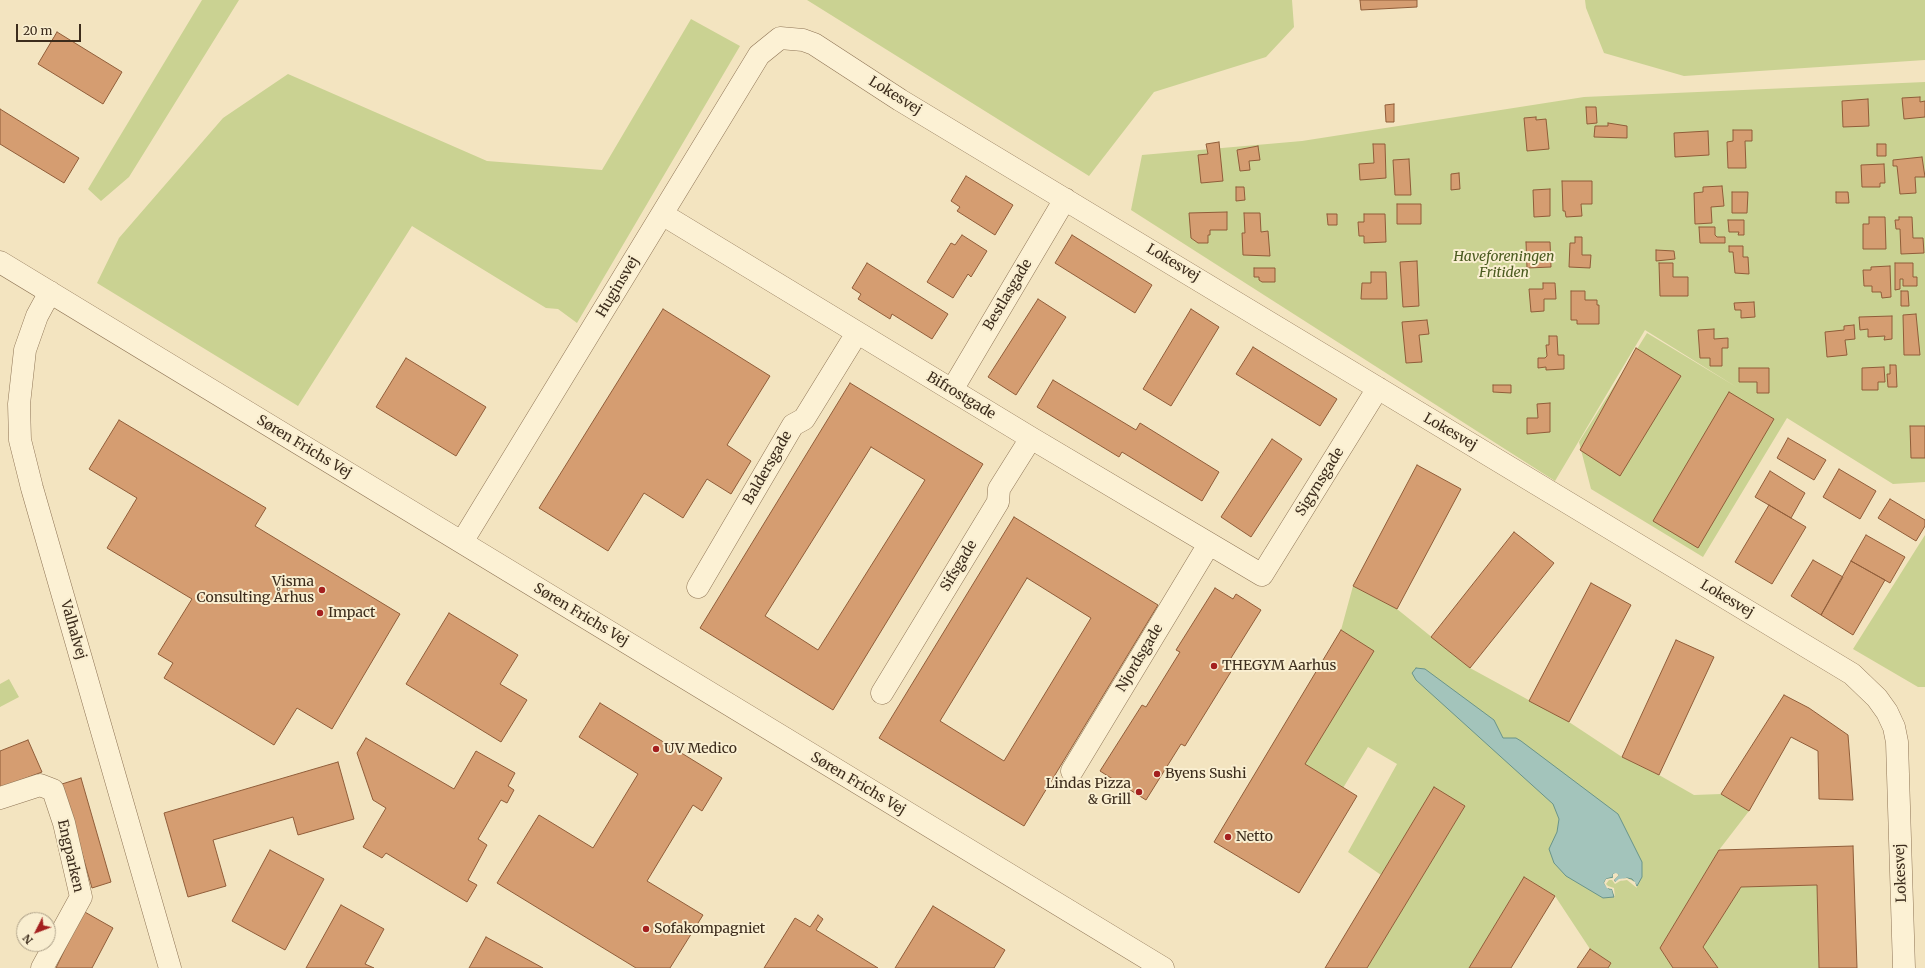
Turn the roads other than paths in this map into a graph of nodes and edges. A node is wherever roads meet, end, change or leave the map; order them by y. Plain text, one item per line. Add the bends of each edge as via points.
1 (780, 38) joint
2 (1065, 200) junction
3 (662, 214) junction
4 (0, 262) edge
5 (50, 292) junction
6 (856, 332) junction
7 (1378, 388) junction
8 (952, 390) junction
9 (1031, 438) junction
10 (462, 542) junction
11 (1209, 544) junction
12 (1262, 575) joint
13 (698, 587) dead end
14 (882, 693) dead end
15 (1072, 772) dead end
16 (0, 798) edge
17 (42, 968) edge
18 (170, 968) edge
19 (1163, 968) edge
20 (1904, 968) edge

1 - 2 street, Lokesvej via 803,40 814,44 900,100
1 - 3 street, Huginsvej via 759,55
2 - 7 street, Lokesvej
2 - 8 street, Bestlasgade
3 - 6 street, Bifrostgade
3 - 10 street, Huginsvej
4 - 5 street, Søren Frichs Vej
5 - 10 street, Søren Frichs Vej
5 - 18 street, Valhalvej via 36,316 25,350 19,404 20,440 26,469
6 - 8 street, Bifrostgade
6 - 13 street, Baldersgade via 804,419 793,425
7 - 12 street, Sigynsgade
7 - 20 street, Lokesvej via 1852,674 1877,698 1894,727 1897,742
8 - 9 street, Bifrostgade
9 - 11 street, Bifrostgade
9 - 14 street, Sifsgade via 999,489 998,502
10 - 19 street, Søren Frichs Vej
11 - 12 street, Bifrostgade
11 - 15 street, Njordsgade
16 - 17 street, Engparken via 40,785 53,790 64,823 81,897

